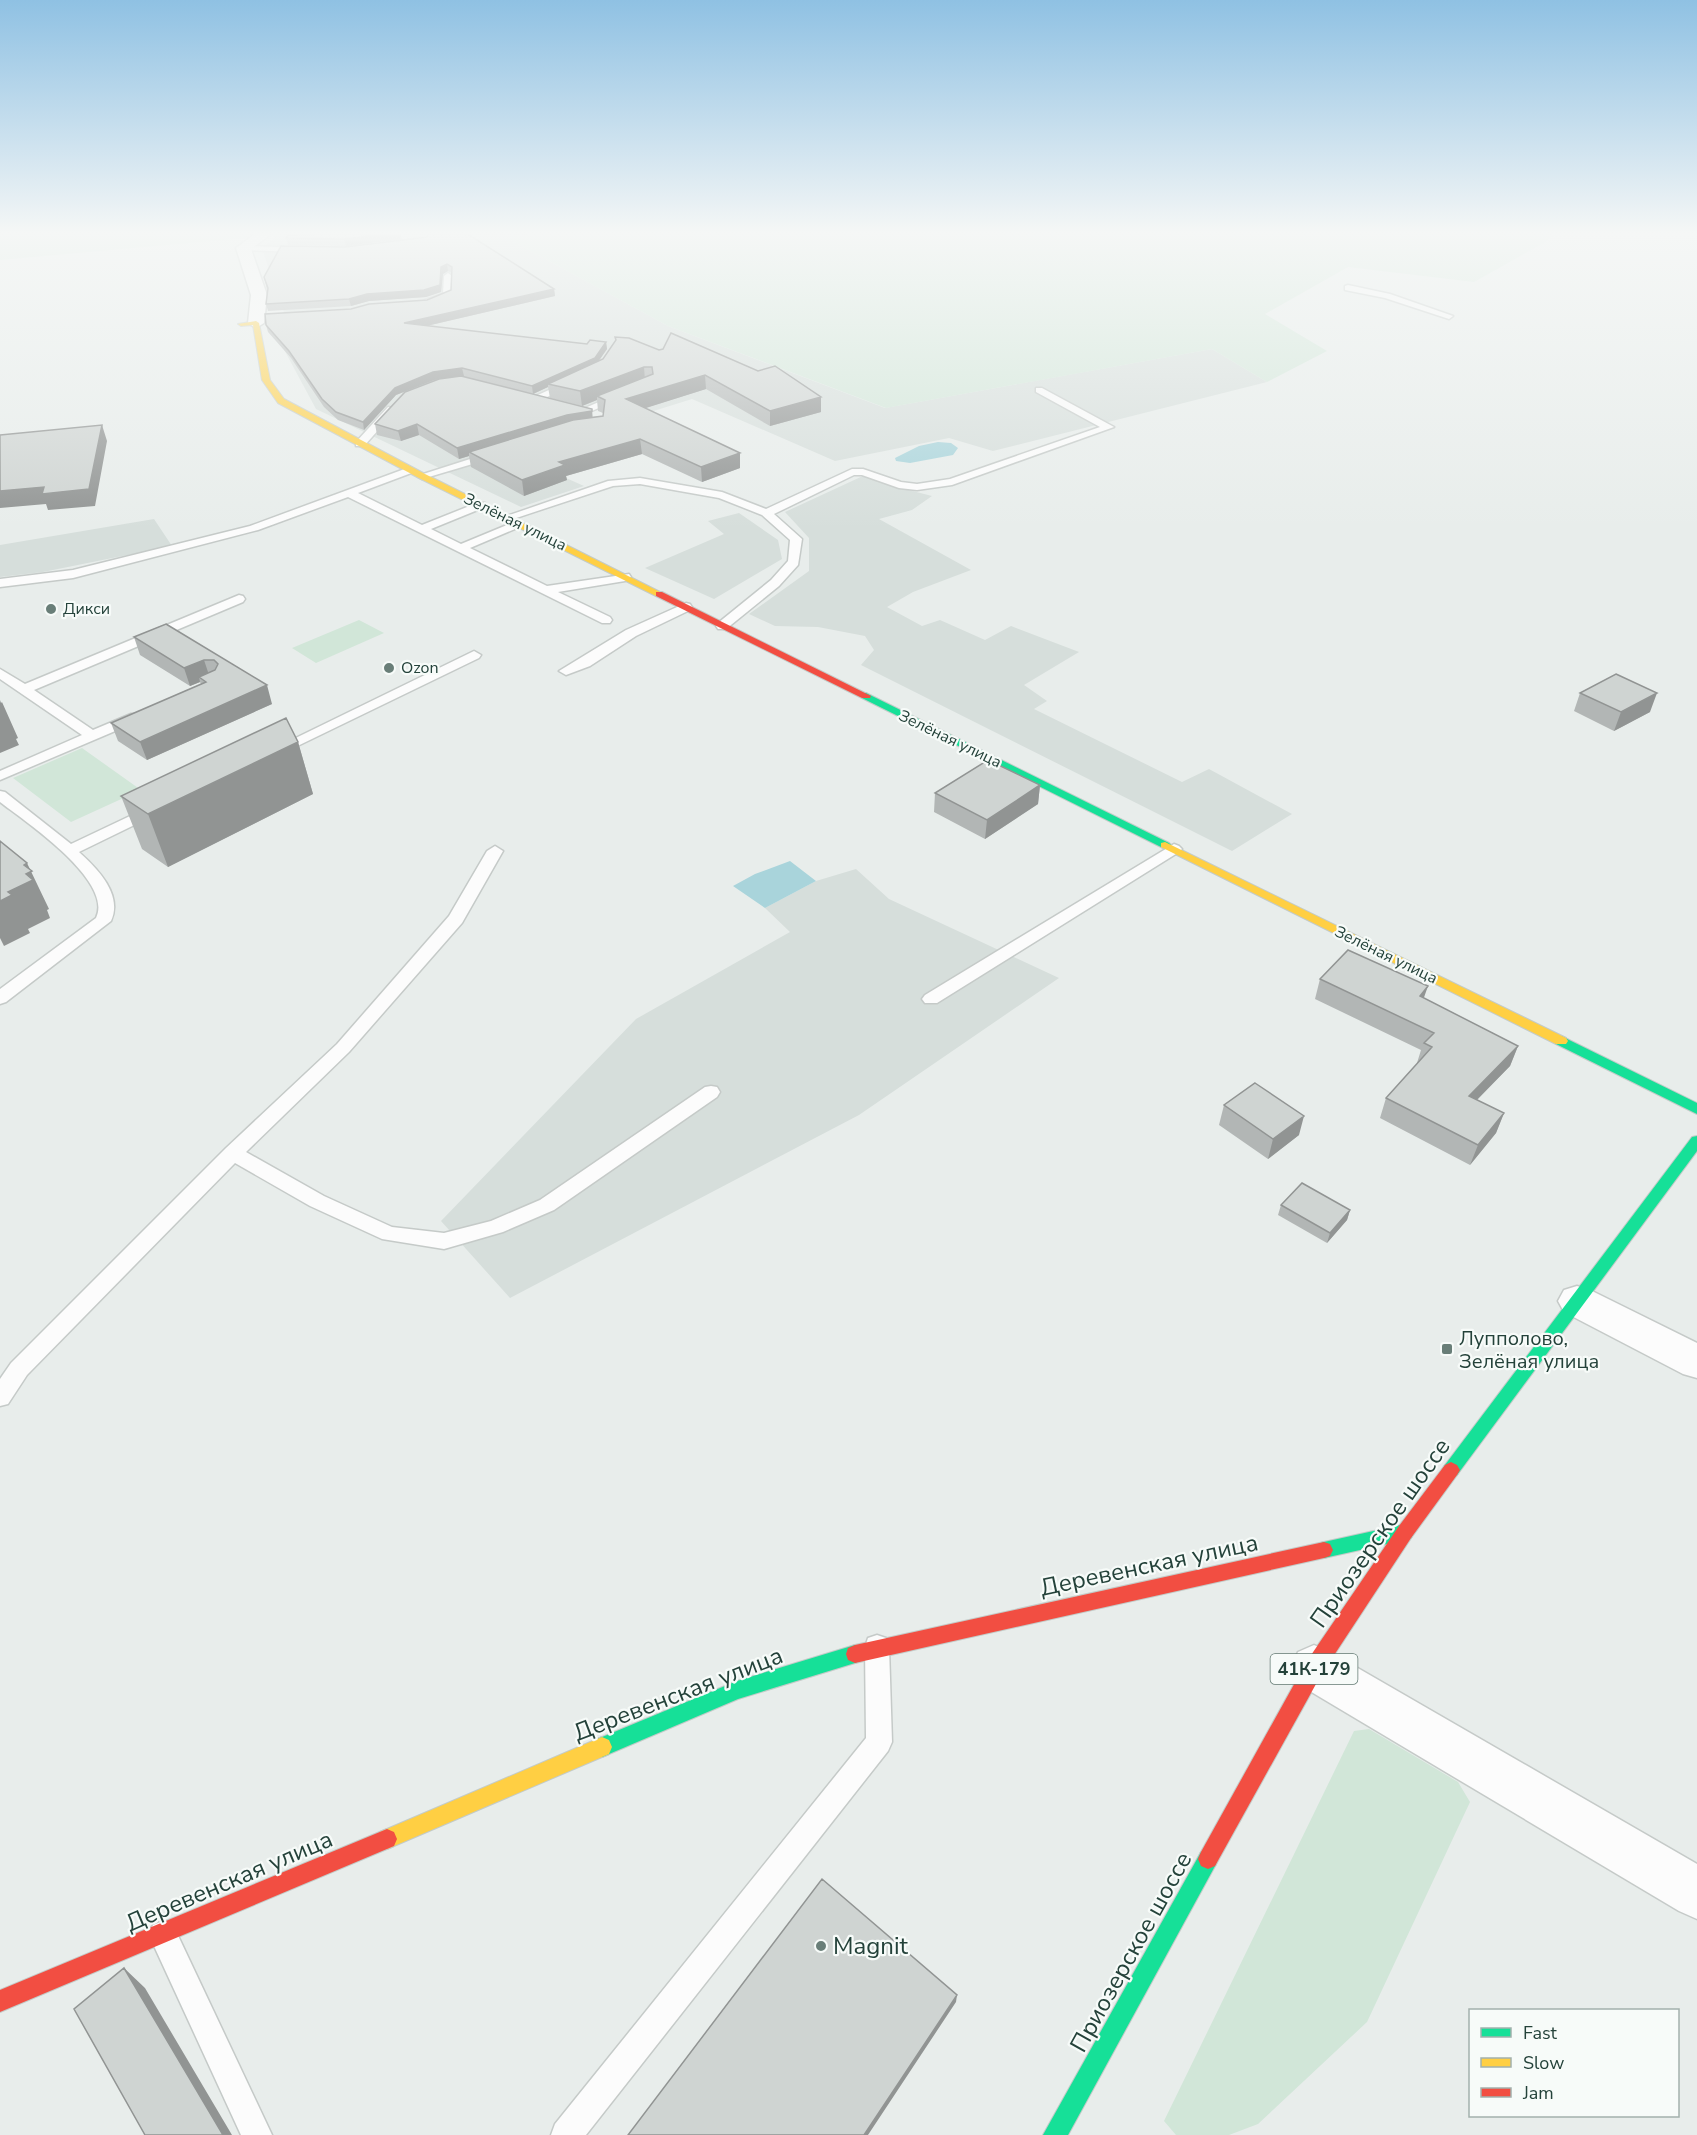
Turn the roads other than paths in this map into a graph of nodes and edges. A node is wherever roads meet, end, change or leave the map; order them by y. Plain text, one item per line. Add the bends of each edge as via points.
1 (257, 331) edge
2 (582, 377) edge
3 (1039, 390) dead end
4 (629, 392) edge
5 (402, 399) edge
6 (546, 402) edge
7 (569, 408) edge
8 (581, 411) junction
9 (600, 417) edge
10 (360, 444) junction
11 (499, 453) edge
12 (416, 473) junction
13 (349, 493) junction
14 (481, 505) junction
15 (766, 513) junction
16 (513, 521) junction
17 (422, 529) junction
18 (460, 548) junction
19 (625, 577) junction
20 (23, 580) junction
21 (0, 583) edge
22 (0, 589) edge
23 (546, 590) junction
24 (239, 599) dead end
25 (686, 607) junction
26 (606, 620) dead end
27 (722, 626) junction
28 (474, 655) dead end
29 (566, 672) dead end
30 (0, 673) edge
31 (24, 689) junction
32 (146, 713) edge
33 (92, 736) junction
34 (266, 756) edge
35 (0, 776) edge
36 (0, 795) edge
37 (171, 802) edge
38 (1174, 849) junction
39 (71, 850) junction
40 (495, 851) dead end
41 (0, 998) edge
42 (931, 999) dead end
43 (711, 1092) dead end
44 (1697, 1109) edge
45 (1697, 1142) edge
46 (233, 1153) junction
47 (1576, 1301) junction
48 (1697, 1362) edge
49 (0, 1397) edge
50 (1405, 1532) junction
51 (877, 1647) junction
52 (1314, 1668) junction
53 (1697, 1893) edge
54 (162, 1934) junction
55 (0, 2001) edge
56 (257, 2135) edge
57 (566, 2135) edge
58 (1055, 2135) edge

1 - 10 street, Зелёная улица via 266,380 281,401
2 - 6 lane via 529,398
3 - 15 lane via 1108,427 952,482 917,487 852,472
4 - 8 lane
5 - 10 lane
7 - 8 lane
8 - 9 lane
10 - 12 street, Зелёная улица
11 - 12 lane
12 - 13 lane
12 - 14 street, Зелёная улица
13 - 17 lane
13 - 20 lane via 254,528 73,574
14 - 16 street, Зелёная улица
14 - 17 lane
15 - 16 lane via 723,495 640,481 612,483
15 - 27 lane via 796,539 794,562 775,583
16 - 18 lane
16 - 19 street, Зелёная улица
17 - 18 lane
18 - 23 lane
19 - 23 lane
19 - 25 street, Зелёная улица
20 - 21 lane
20 - 22 lane
23 - 26 lane
24 - 31 lane
25 - 27 street, Зелёная улица
25 - 29 lane via 631,633
27 - 38 street, Зелёная улица
28 - 34 lane
30 - 31 lane
31 - 33 lane
32 - 33 lane
33 - 35 lane
36 - 39 lane
37 - 39 lane
38 - 42 lane
38 - 44 street, Зелёная улица
39 - 41 lane via 99,884 108,908 103,921
40 - 46 lane via 456,919 343,1048
43 - 46 lane via 547,1205 496,1227 444,1240 388,1234 317,1201
45 - 47 street, Приозерское шоссе / 41К-179
46 - 49 lane via 19,1369
47 - 48 street
47 - 50 street, Приозерское шоссе / 41К-179
50 - 51 street, Деревенская улица
50 - 52 street, Приозерское шоссе / 41К-179
51 - 54 street, Деревенская улица via 737,1690
51 - 57 lane via 879,1742
52 - 53 street
52 - 58 street, Приозерское шоссе / 41К-179
54 - 55 street, Деревенская улица
54 - 56 lane

